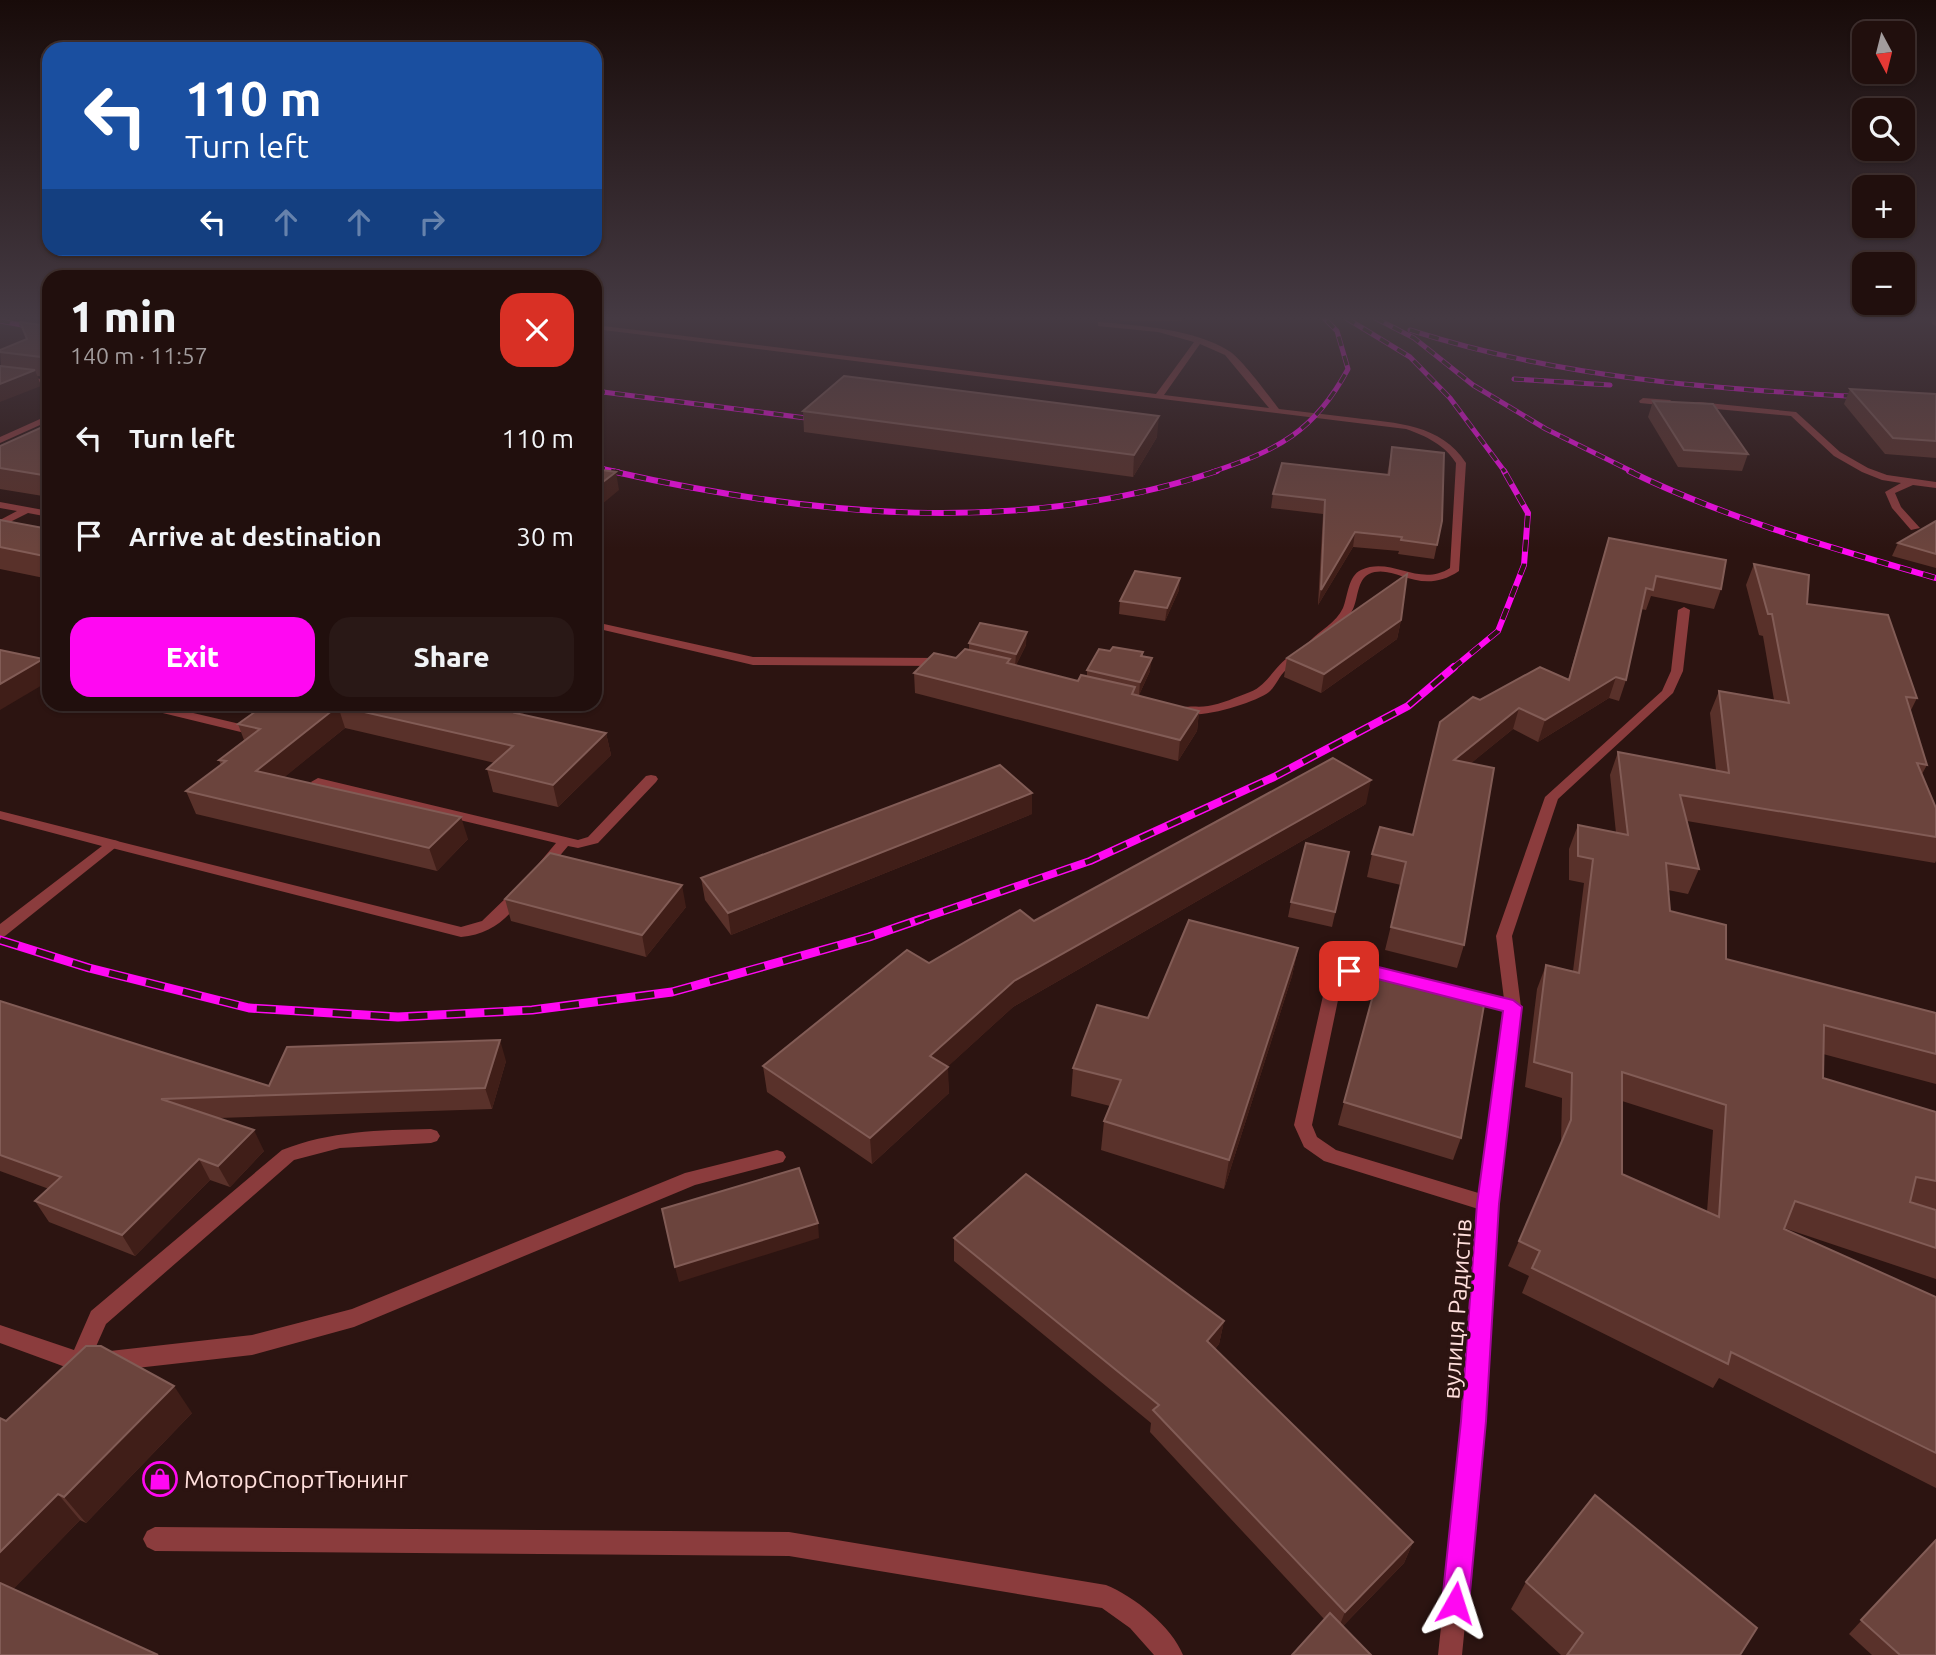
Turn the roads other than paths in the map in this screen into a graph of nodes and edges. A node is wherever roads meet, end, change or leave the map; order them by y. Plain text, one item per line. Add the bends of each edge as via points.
1 (1153, 395) edge
2 (1264, 395) edge
3 (1159, 396) joint
4 (1643, 401) dead end
5 (1276, 410) junction
6 (42, 421) edge
7 (15, 433) junction
8 (38, 436) edge
9 (0, 440) edge
10 (1909, 483) junction
11 (1936, 485) edge
12 (0, 505) edge
13 (26, 510) junction
14 (42, 513) edge
15 (0, 524) edge
16 (1915, 528) dead end
17 (1684, 610) dead end
18 (602, 627) edge
19 (951, 662) edge
20 (1166, 708) edge
21 (171, 711) edge
22 (253, 731) edge
23 (651, 779) dead end
24 (318, 782) edge
25 (0, 815) edge
26 (566, 841) junction
27 (113, 844) junction
28 (0, 932) edge
29 (1513, 1007) junction
30 (431, 1136) dead end
31 (777, 1157) dead end
32 (1488, 1204) junction
33 (0, 1334) edge
34 (79, 1362) junction
35 (62, 1380) edge
36 (155, 1539) dead end
37 (1171, 1655) edge
38 (1450, 1655) edge

1 - 3 street
2 - 5 street
3 - 5 street
4 - 10 street via 1793,414 1837,454 1885,478
5 - 20 street via 1407,427 1435,437 1453,452 1461,463 1455,569 1447,577 1428,580 1379,570 1366,572 1359,576 1347,613 1281,668 1267,688 1195,713
6 - 7 street
7 - 8 street
7 - 9 street
10 - 11 street
10 - 16 street via 1890,492
12 - 13 street
13 - 14 street
13 - 15 street
17 - 29 street, вулиця Радистів via 1677,671 1667,693 1552,797 1504,936
18 - 19 street via 753,661
21 - 22 street
23 - 26 street via 593,840
24 - 26 street
25 - 27 street
26 - 27 street via 490,925 477,932 461,932
27 - 28 street
29 - 32 street, вулиця Радистів
29 - 32 street via 1366,970 1335,978 1303,1125 1310,1142 1330,1156
30 - 34 street via 335,1141 288,1155 98,1318
31 - 34 street via 692,1178 354,1318 252,1345 148,1359
32 - 38 street, вулиця Радистів via 1474,1421
33 - 34 street
34 - 35 street
36 - 37 street via 789,1544 1106,1597 1139,1619

